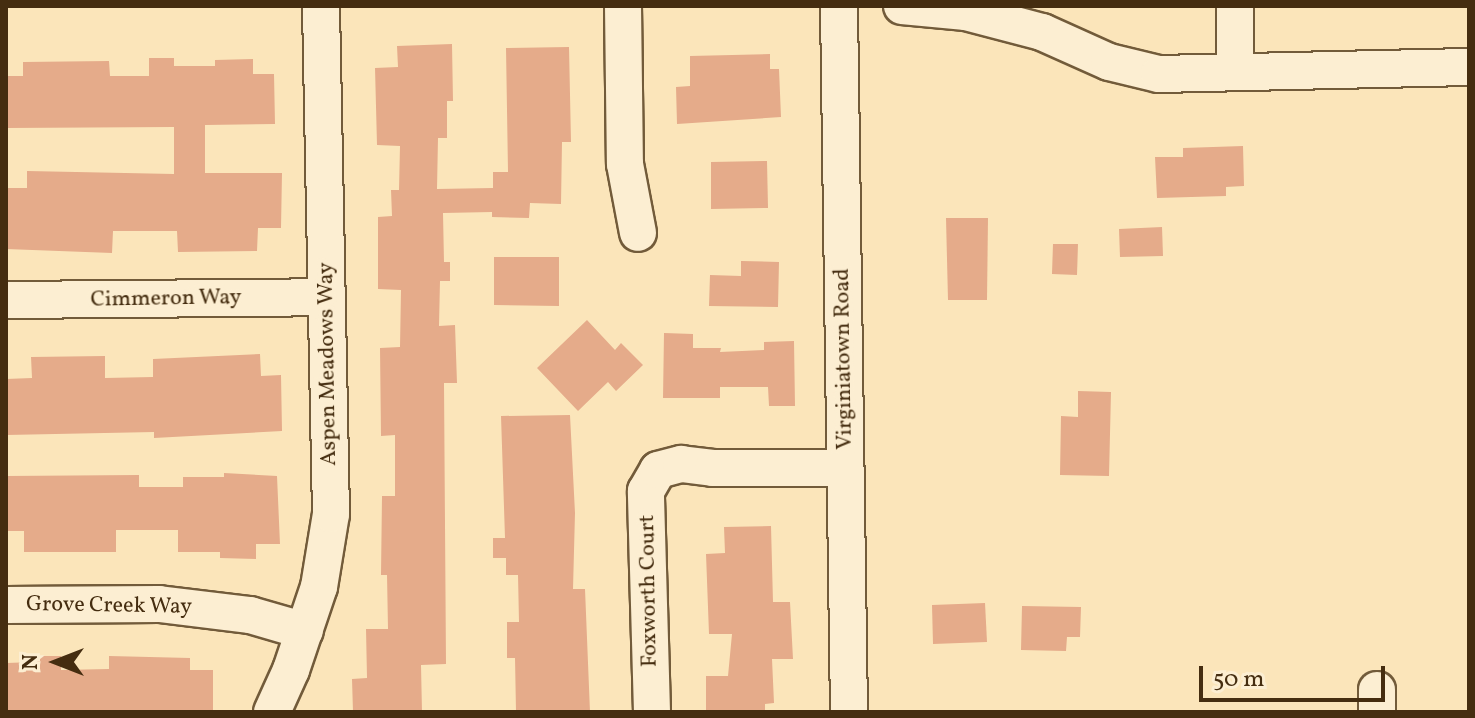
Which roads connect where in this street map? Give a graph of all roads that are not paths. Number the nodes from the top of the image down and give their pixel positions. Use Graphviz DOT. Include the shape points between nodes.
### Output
graph roads {
  1 [pos="321,6"];
  2 [pos="623,6"];
  3 [pos="839,6"];
  4 [pos="902,6"];
  5 [pos="1235,6"];
  6 [pos="1469,67"];
  7 [pos="1235,72"];
  8 [pos="638,233"];
  9 [pos="327,297"];
  10 [pos="6,300"];
  11 [pos="845,468"];
  12 [pos="6,605"];
  13 [pos="305,631"];
  14 [pos="272,712"];
  15 [pos="652,712"];
  16 [pos="849,712"];
  1 -- 9 [label="street, Aspen Meadows Way"];
  2 -- 8 [label="street" via="625,164"];
  3 -- 11 [label="street, Virginiatown Road"];
  4 -- 7 [label="street" via="966,12 1027,28 1109,62 1159,74"];
  5 -- 7 [label="street"];
  6 -- 7 [label="street"];
  9 -- 10 [label="street, Cimmeron Way"];
  9 -- 13 [label="street, Aspen Meadows Way" via="331,514 327,551"];
  11 -- 15 [label="street, Foxworth Court" via="681,464 658,470 646,491"];
  11 -- 16 [label="street, Virginiatown Road"];
  12 -- 13 [label="street, Grove Creek Way" via="159,604 250,615"];
  13 -- 14 [label="street, Aspen Meadows Way"];
}
